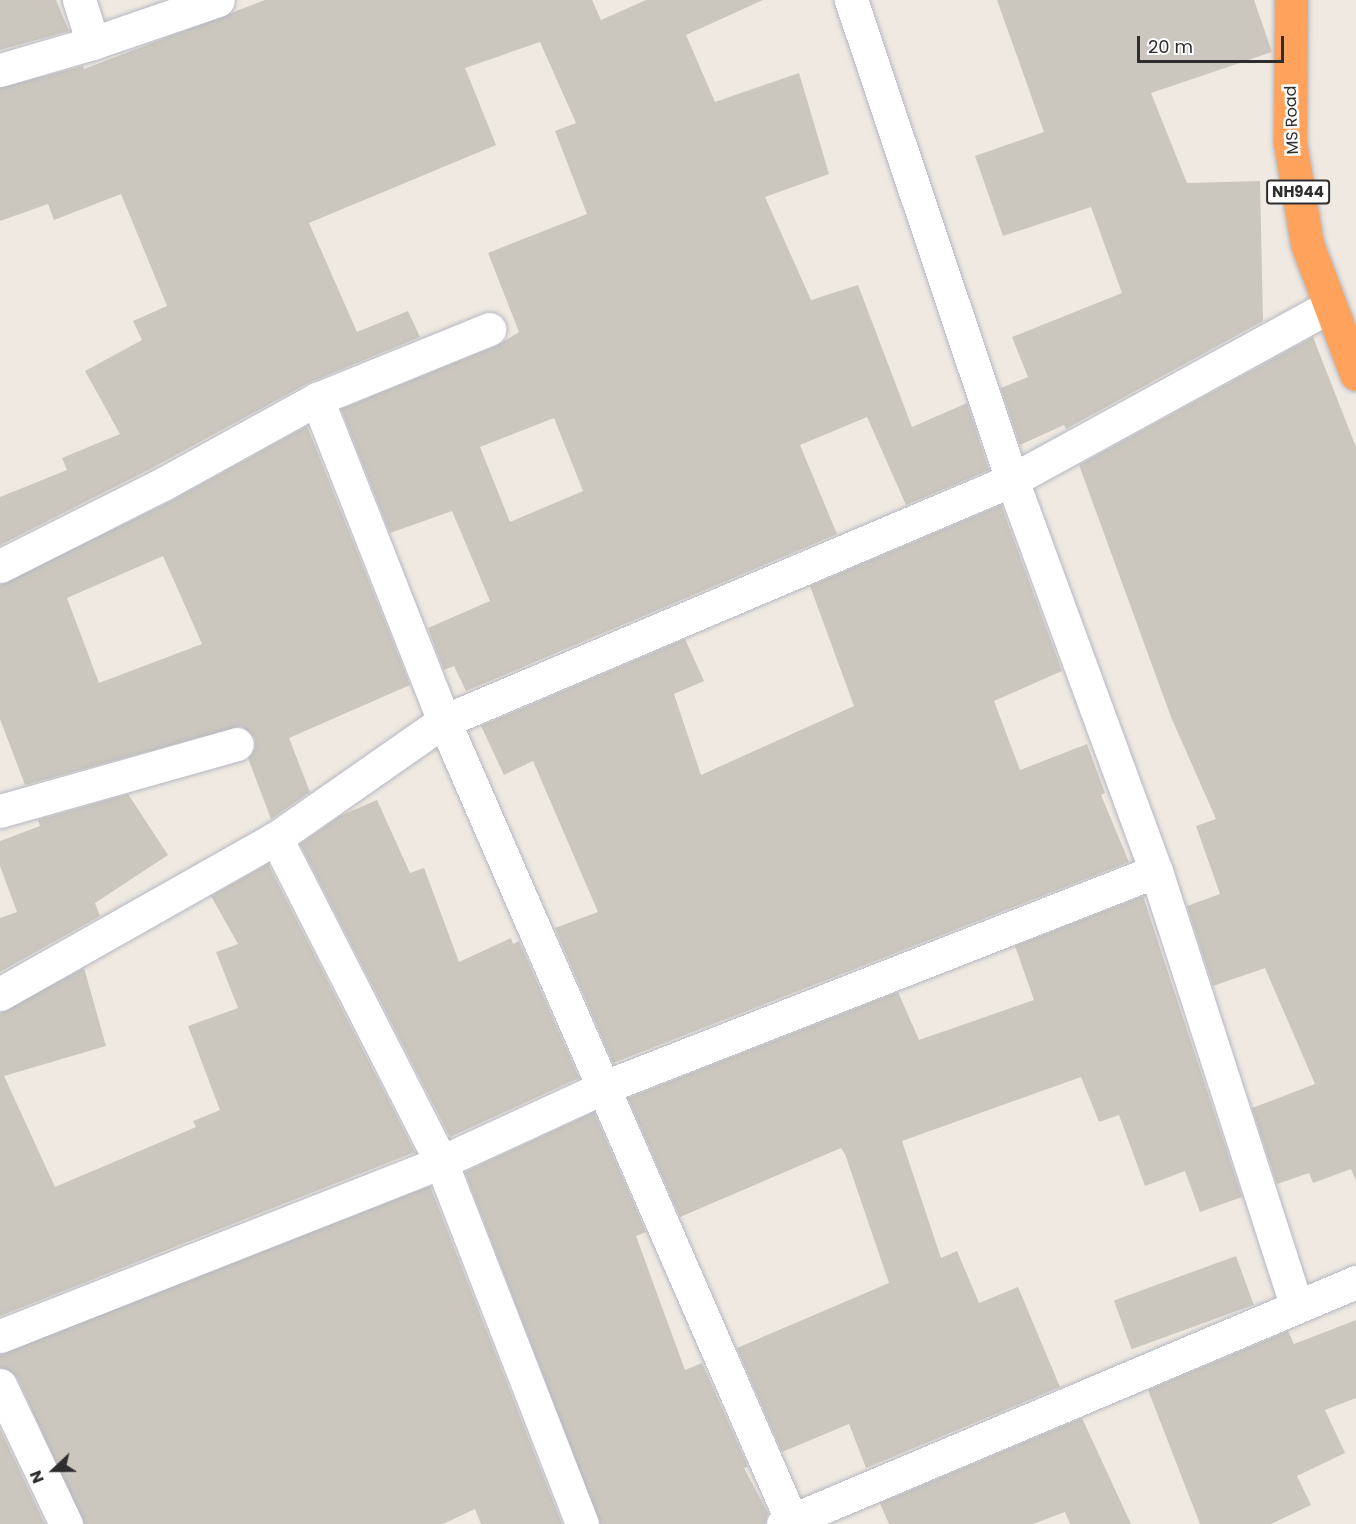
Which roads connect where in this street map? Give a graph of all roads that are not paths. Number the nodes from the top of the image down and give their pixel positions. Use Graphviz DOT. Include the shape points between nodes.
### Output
graph roads {
  1 [pos="79,0"];
  2 [pos="218,0"];
  3 [pos="1291,0"];
  4 [pos="860,3"];
  5 [pos="93,43"];
  6 [pos="0,70"];
  7 [pos="1341,320"];
  8 [pos="489,329"];
  9 [pos="1356,374"];
  10 [pos="317,399"];
  11 [pos="1012,480"];
  12 [pos="0,566"];
  13 [pos="444,721"];
  14 [pos="237,744"];
  15 [pos="0,811"];
  16 [pos="276,838"];
  17 [pos="1156,871"];
  18 [pos="0,994"];
  19 [pos="602,1088"];
  20 [pos="441,1162"];
  21 [pos="1356,1282"];
  22 [pos="1296,1305"];
  23 [pos="0,1336"];
  24 [pos="0,1385"];
  25 [pos="789,1522"];
  26 [pos="66,1524"];
  27 [pos="582,1524"];
  1 -- 5 [label="street"];
  2 -- 5 [label="street"];
  3 -- 7 [label="highway, MS Road / NH944" via="1290,143 1306,244"];
  4 -- 11 [label="street"];
  5 -- 6 [label="street"];
  7 -- 9 [label="highway, MS Road / NH944"];
  7 -- 11 [label="street"];
  8 -- 10 [label="street"];
  10 -- 12 [label="street" via="163,484"];
  10 -- 13 [label="street"];
  11 -- 13 [label="street"];
  11 -- 17 [label="street"];
  13 -- 16 [label="street"];
  13 -- 19 [label="street"];
  14 -- 15 [label="street"];
  16 -- 18 [label="street"];
  16 -- 20 [label="street"];
  17 -- 19 [label="street"];
  17 -- 22 [label="street"];
  19 -- 20 [label="street"];
  19 -- 25 [label="street"];
  20 -- 23 [label="street"];
  20 -- 27 [label="street"];
  21 -- 22 [label="street"];
  22 -- 25 [label="street"];
  24 -- 26 [label="street"];
}
